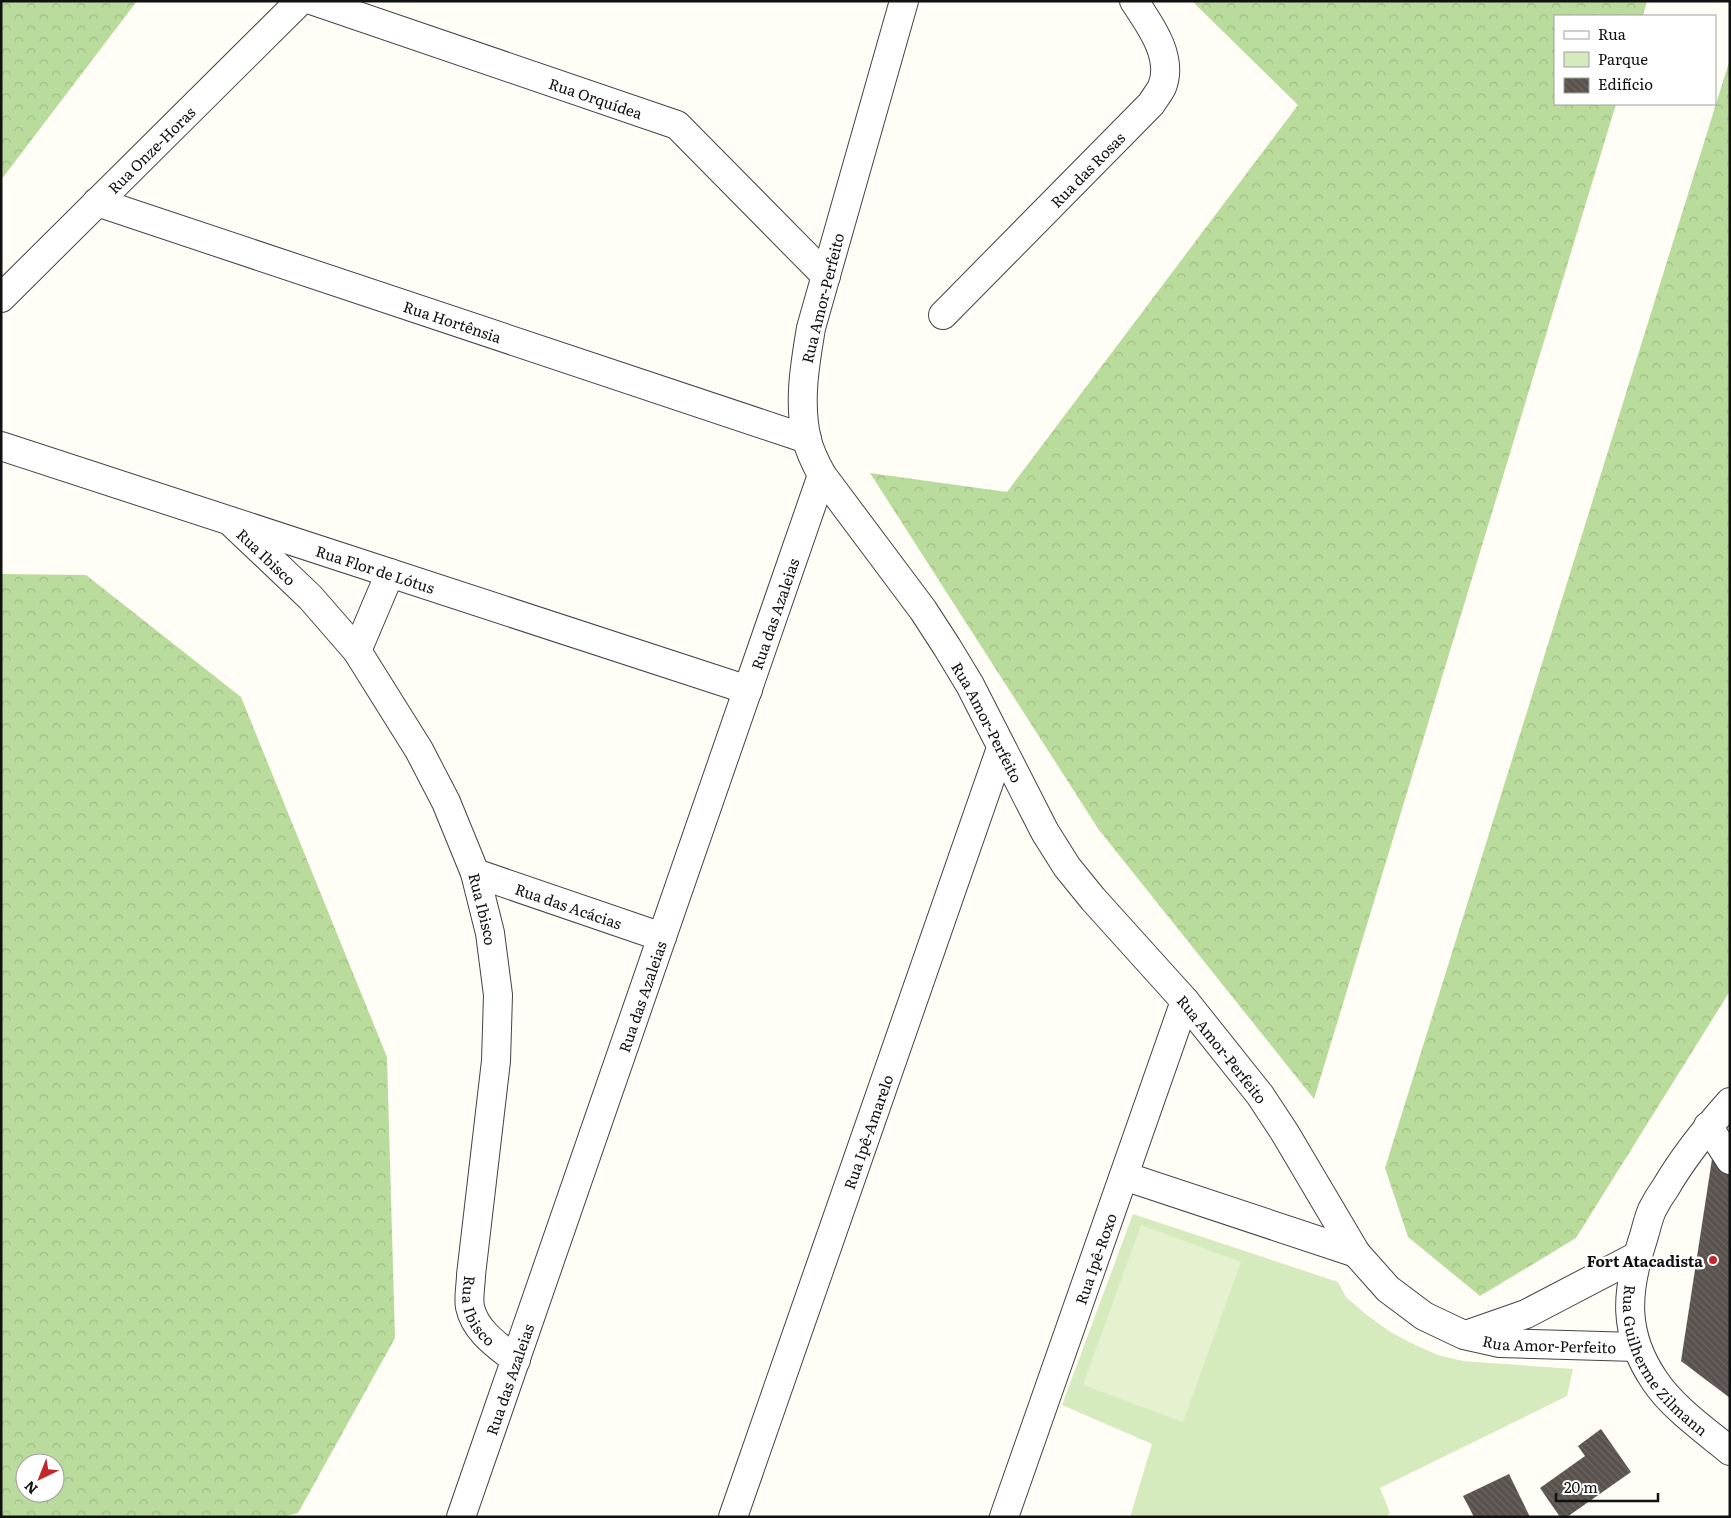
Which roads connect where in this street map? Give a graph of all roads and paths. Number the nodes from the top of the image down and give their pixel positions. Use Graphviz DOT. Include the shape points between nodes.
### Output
graph roads {
  1 [pos="300,1"];
  2 [pos="314,1"];
  3 [pos="904,1"];
  4 [pos="1134,1"];
  5 [pos="98,202"];
  6 [pos="826,276"];
  7 [pos="1,298"];
  8 [pos="943,315"];
  9 [pos="807,439"];
  10 [pos="1,446"];
  11 [pos="822,475"];
  12 [pos="230,521"];
  13 [pos="390,573"];
  14 [pos="357,651"];
  15 [pos="748,690"];
  16 [pos="1001,748"];
  17 [pos="475,872"];
  18 [pos="662,937"];
  19 [pos="1185,1001"];
  20 [pos="1730,1102"];
  21 [pos="1708,1126"];
  22 [pos="1730,1160"];
  23 [pos="1124,1176"];
  24 [pos="1356,1253"];
  25 [pos="1637,1256"];
  26 [pos="1464,1336"];
  27 [pos="1636,1347"];
  28 [pos="516,1360"];
  29 [pos="1730,1451"];
  30 [pos="462,1517"];
  31 [pos="733,1517"];
  32 [pos="1004,1517"];
  1 -- 5 [label="street, Rua Onze-Horas"];
  2 -- 6 [label="street, Rua Orquídea" via="677,125"];
  3 -- 6 [label="street, Rua Amor-Perfeito"];
  4 -- 8 [label="street, Rua das Rosas" via="1161,48 1165,66 1162,87 1151,104"];
  5 -- 7 [label="street, Rua Onze-Horas"];
  5 -- 9 [label="street, Rua Hortênsia"];
  6 -- 9 [label="street, Rua Amor-Perfeito" via="811,328 804,371"];
  9 -- 11 [label="street, Rua Amor-Perfeito"];
  10 -- 12 [label="street, Rua Flor de Lótus"];
  11 -- 15 [label="street, Rua das Azaleias"];
  11 -- 16 [label="street, Rua Amor-Perfeito" via="923,610 970,685"];
  12 -- 13 [label="street, Rua Flor de Lótus"];
  12 -- 14 [label="street, Rua Ibisco" via="310,598"];
  13 -- 14 [label="street"];
  13 -- 15 [label="street, Rua Flor de Lótus"];
  14 -- 17 [label="street, Rua Ibisco" via="419,750 446,802"];
  15 -- 18 [label="street, Rua das Azaleias"];
  16 -- 19 [label="street, Rua Amor-Perfeito" via="1067,867"];
  16 -- 31 [label="street, Rua Ipê-Amarelo"];
  17 -- 18 [label="street, Rua das Acácias"];
  17 -- 28 [label="street, Rua Ibisco" via="490,933 498,995 496,1061 470,1306 478,1325 489,1338"];
  18 -- 28 [label="street, Rua das Azaleias"];
  19 -- 23 [label="street, Rua Ipê-Roxo"];
  19 -- 24 [label="street, Rua Amor-Perfeito" via="1260,1095"];
  20 -- 21 [label="street, Rua Guilherme Zilmann"];
  21 -- 22 [label="street"];
  21 -- 25 [label="street, Rua Guilherme Zilmann" via="1680,1162 1653,1209"];
  23 -- 24 [label="street"];
  23 -- 32 [label="street, Rua Ipê-Roxo"];
  24 -- 26 [label="street, Rua Amor-Perfeito" via="1388,1289 1424,1316"];
  25 -- 26 [label="street, Rua Amor-Perfeito" via="1526,1314"];
  25 -- 27 [label="street, Rua Guilherme Zilmann" via="1630,1285 1629,1311"];
  26 -- 27 [label="street, Rua Amor-Perfeito" via="1500,1343"];
  27 -- 29 [label="street, Rua Guilherme Zilmann" via="1655,1381 1686,1415"];
  28 -- 30 [label="street, Rua das Azaleias"];
}
